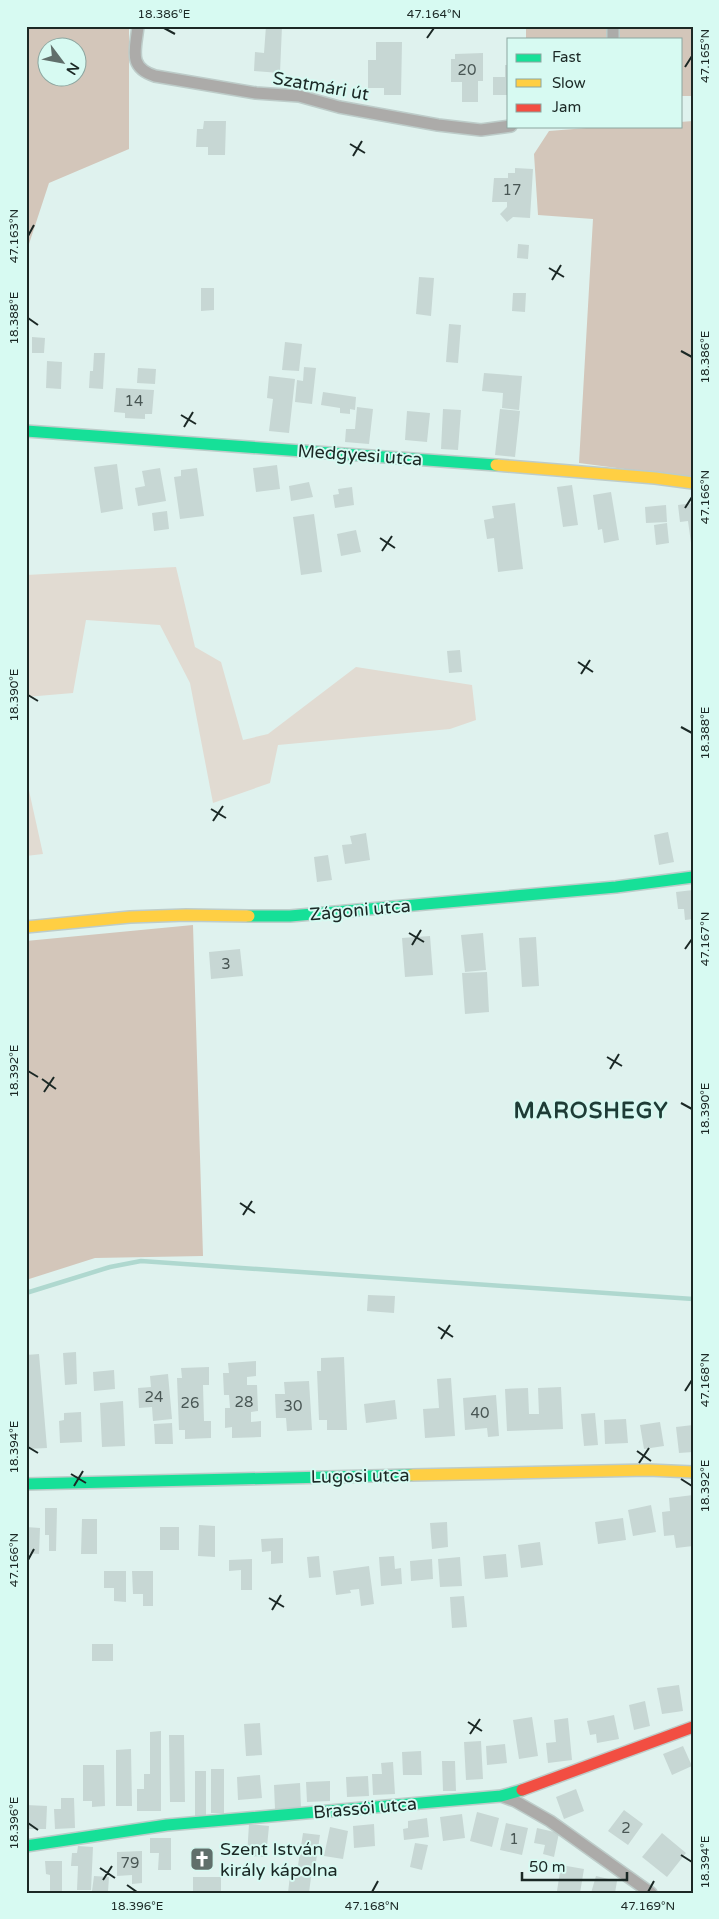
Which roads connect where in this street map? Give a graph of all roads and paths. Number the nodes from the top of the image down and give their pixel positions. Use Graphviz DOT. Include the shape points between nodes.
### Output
graph roads {
  1 [pos="138,26"];
  2 [pos="507,127"];
  3 [pos="26,431"];
  4 [pos="693,483"];
  5 [pos="693,877"];
  6 [pos="26,927"];
  7 [pos="693,1472"];
  8 [pos="26,1484"];
  9 [pos="693,1727"];
  10 [pos="501,1796"];
  11 [pos="26,1846"];
  12 [pos="651,1893"];
  1 -- 2 [label="street, Szatmári út" via="137,65 155,76 256,93 299,96 339,107 438,125 481,130"];
  3 -- 4 [label="street, Medgyesi utca" via="502,465"];
  5 -- 6 [label="street, Zágoni utca" via="616,888 290,916 176,915"];
  7 -- 8 [label="street, Lugosi utca" via="639,1470"];
  9 -- 10 [label="street, Brassói utca"];
  10 -- 11 [label="street, Brassói utca" via="167,1825"];
  10 -- 12 [label="street" via="550,1821"];
}
